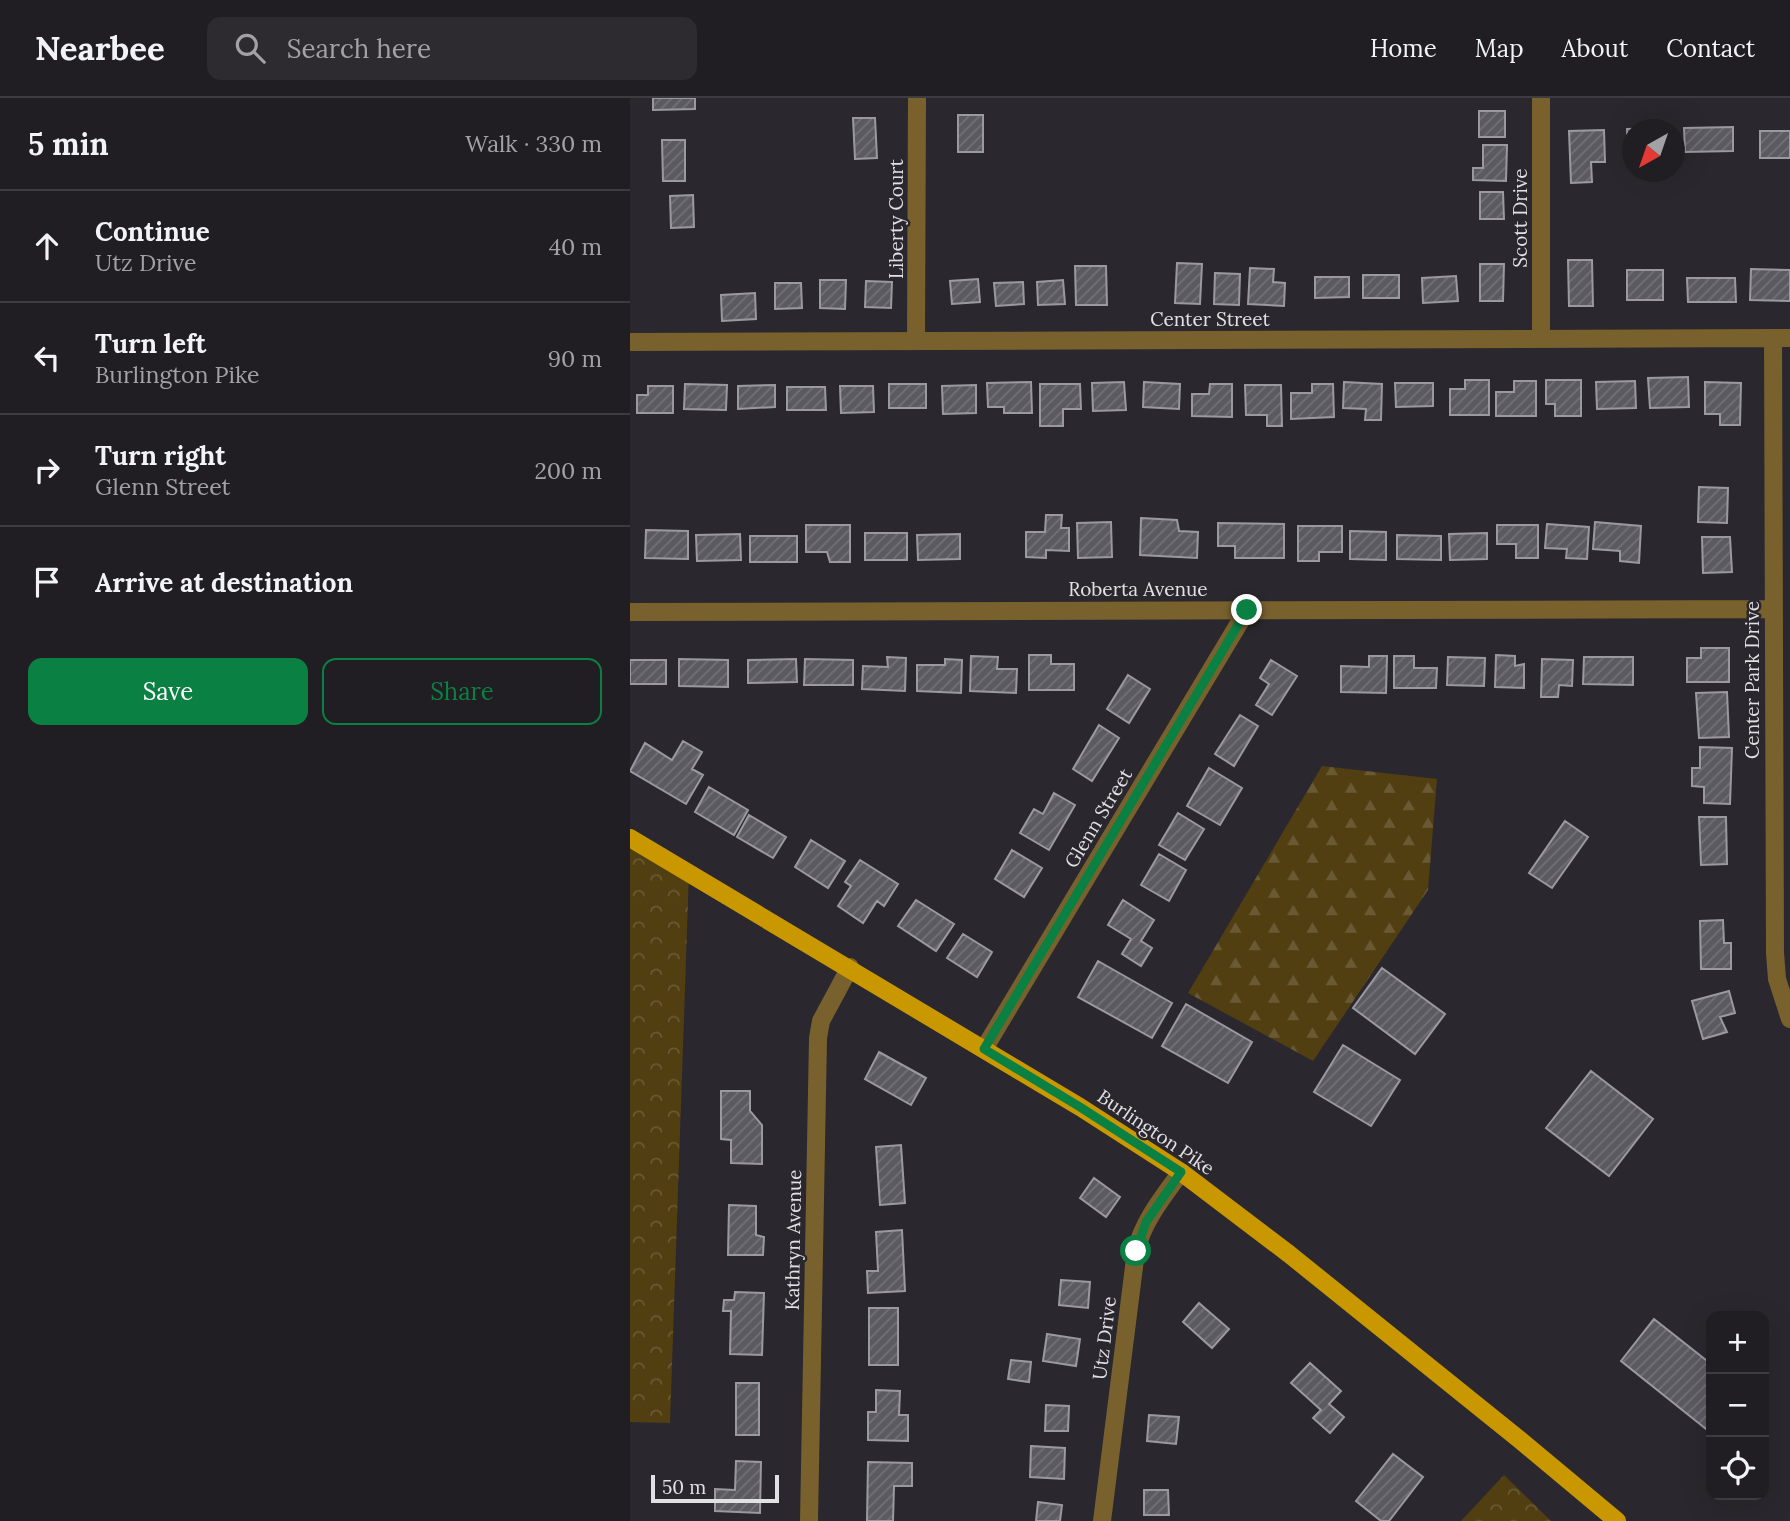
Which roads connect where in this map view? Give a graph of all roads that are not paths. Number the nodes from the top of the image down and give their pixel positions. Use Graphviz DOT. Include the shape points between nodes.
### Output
graph roads {
  1 [pos="917,98"];
  2 [pos="1541,98"];
  3 [pos="1782,338"];
  4 [pos="1541,339"];
  5 [pos="916,341"];
  6 [pos="630,342"];
  7 [pos="1782,482"];
  8 [pos="1773,609"];
  9 [pos="1247,610"];
  10 [pos="630,612"];
  11 [pos="630,838"];
  12 [pos="850,968"];
  13 [pos="1790,1019"];
  14 [pos="984,1049"];
  15 [pos="1181,1172"];
  16 [pos="809,1521"];
  17 [pos="1102,1521"];
  18 [pos="1617,1521"];
  1 -- 5 [label="street, Liberty Court"];
  2 -- 4 [label="street, Scott Drive"];
  3 -- 4 [label="street, Center Street"];
  3 -- 7 [label="street, Center Park Drive"];
  4 -- 5 [label="street, Center Street"];
  5 -- 6 [label="street, Center Street"];
  7 -- 8 [label="street, Center Park Drive"];
  8 -- 9 [label="street, Roberta Avenue"];
  8 -- 13 [label="street, Center Park Drive" via="1775,953 1777,979"];
  9 -- 10 [label="street, Roberta Avenue"];
  9 -- 14 [label="street, Glenn Street"];
  11 -- 12 [label="main road, Burlington Pike"];
  12 -- 14 [label="main road, Burlington Pike"];
  12 -- 16 [label="street, Kathryn Avenue" via="821,1021 818,1038"];
  14 -- 15 [label="main road, Burlington Pike"];
  15 -- 17 [label="street, Utz Drive" via="1146,1222 1136,1251"];
  15 -- 18 [label="main road, Burlington Pike"];
}
